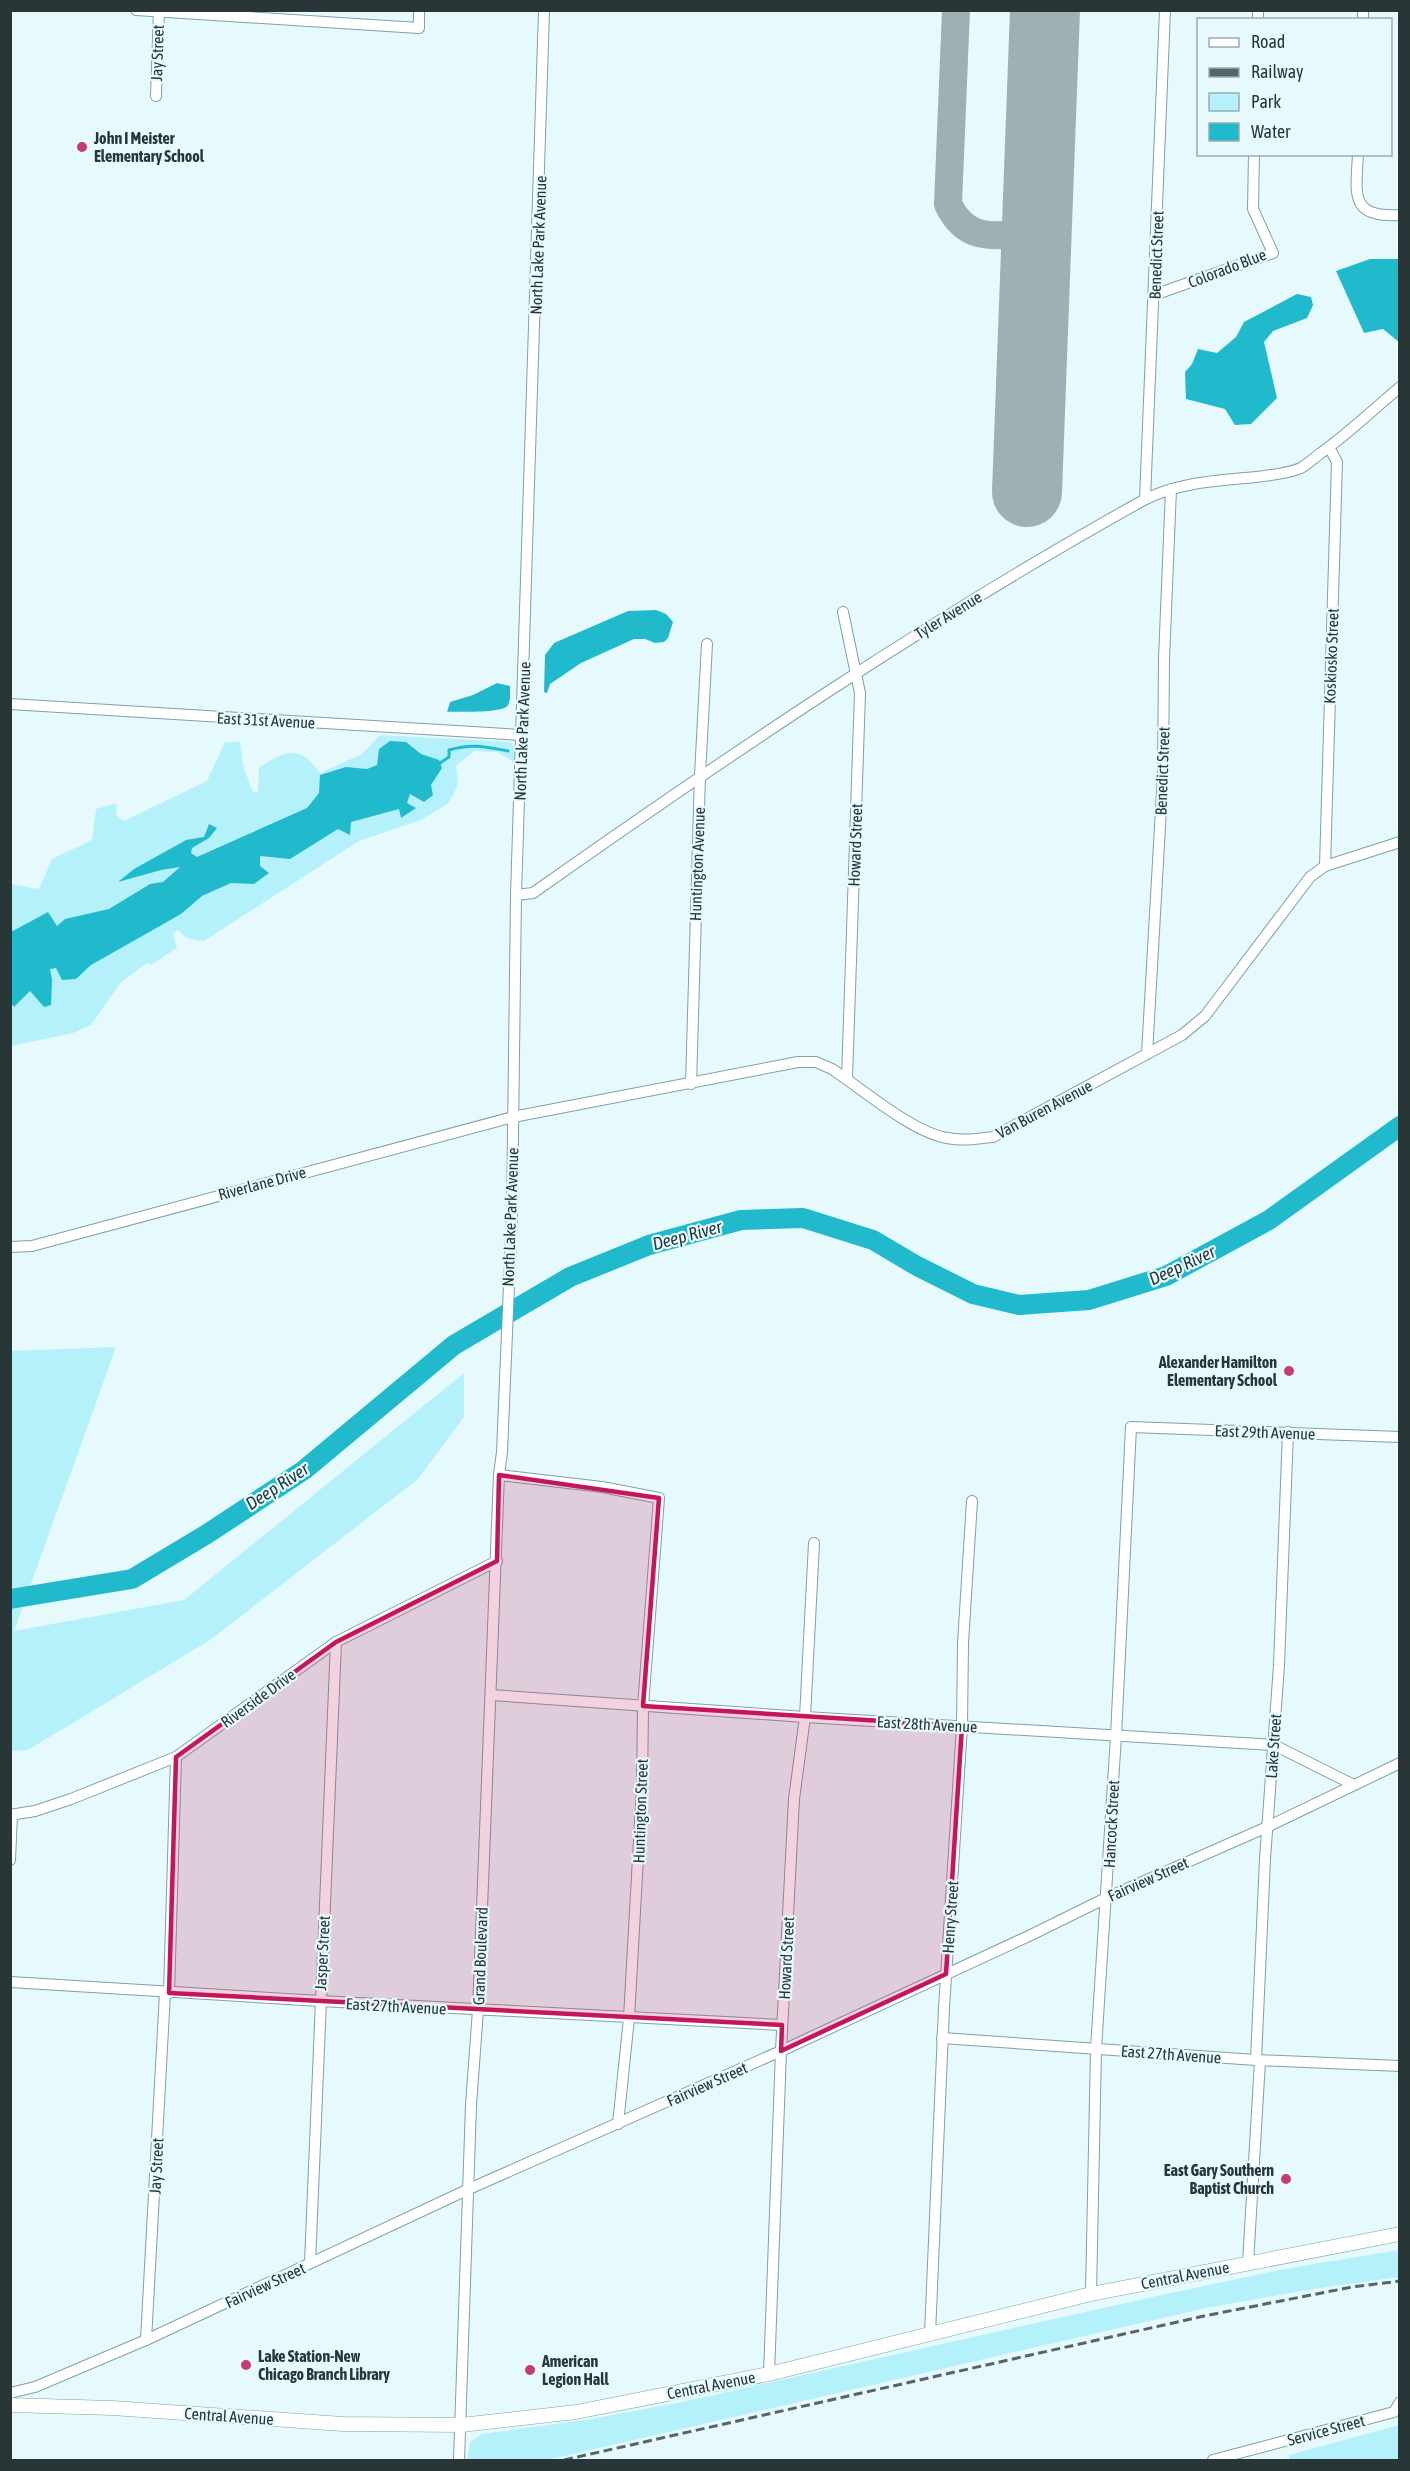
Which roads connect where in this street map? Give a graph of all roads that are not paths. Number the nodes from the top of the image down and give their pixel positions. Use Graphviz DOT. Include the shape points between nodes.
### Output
graph roads {
  1 [pos="136,10"];
  2 [pos="419,10"];
  3 [pos="544,10"];
  4 [pos="1165,10"];
  5 [pos="159,11"];
  6 [pos="156,96"];
  7 [pos="1254,156"];
  8 [pos="1358,156"];
  9 [pos="1400,215"];
  10 [pos="1154,295"];
  11 [pos="1400,387"];
  12 [pos="1329,447"];
  13 [pos="1171,489"];
  14 [pos="1145,499"];
  15 [pos="843,612"];
  16 [pos="707,644"];
  17 [pos="855,672"];
  18 [pos="10,704"];
  19 [pos="521,735"];
  20 [pos="700,775"];
  21 [pos="1400,842"];
  22 [pos="1325,866"];
  23 [pos="516,895"];
  24 [pos="1147,1054"];
  25 [pos="847,1079"];
  26 [pos="691,1084"];
  27 [pos="513,1117"];
  28 [pos="10,1247"];
  29 [pos="1131,1426"];
  30 [pos="1288,1432"];
  31 [pos="1400,1437"];
  32 [pos="502,1452"];
  33 [pos="499,1475"];
  34 [pos="972,1500"];
  35 [pos="814,1543"];
  36 [pos="497,1561"];
  37 [pos="336,1642"];
  38 [pos="491,1695"];
  39 [pos="644,1706"];
  40 [pos="805,1717"];
  41 [pos="962,1726"];
  42 [pos="1116,1736"];
  43 [pos="1274,1745"];
  44 [pos="176,1757"];
  45 [pos="1400,1763"];
  46 [pos="1354,1785"];
  47 [pos="11,1815"];
  48 [pos="1267,1827"];
  49 [pos="10,1860"];
  50 [pos="1106,1898"];
  51 [pos="946,1974"];
  52 [pos="10,1982"];
  53 [pos="167,1993"];
  54 [pos="320,2001"];
  55 [pos="478,2010"];
  56 [pos="629,2018"];
  57 [pos="783,2025"];
  58 [pos="942,2038"];
  59 [pos="1096,2049"];
  60 [pos="781,2051"];
  61 [pos="1258,2060"];
  62 [pos="1400,2066"];
  63 [pos="618,2124"];
  64 [pos="469,2189"];
  65 [pos="1400,2234"];
  66 [pos="1248,2263"];
  67 [pos="310,2264"];
  68 [pos="1091,2294"];
  69 [pos="930,2334"];
  70 [pos="146,2340"];
  71 [pos="770,2374"];
  72 [pos="10,2393"];
  73 [pos="1400,2402"];
  74 [pos="10,2406"];
  75 [pos="461,2425"];
  76 [pos="459,2460"];
  77 [pos="1213,2460"];
  1 -- 5 [label="street"];
  2 -- 5 [label="street" via="418,28"];
  3 -- 19 [label="street, North Lake Park Avenue"];
  4 -- 10 [label="street, Benedict Street"];
  5 -- 6 [label="street, Jay Street"];
  7 -- 10 [label="street, Colorado Blue" via="1253,209 1273,253"];
  8 -- 9 [label="street" via="1359,202 1367,211 1381,216"];
  10 -- 14 [label="street, Benedict Street"];
  11 -- 12 [label="street, Tyler Avenue"];
  12 -- 13 [label="street, Tyler Avenue" via="1291,470"];
  12 -- 22 [label="street, Koskiosko Street" via="1337,462"];
  13 -- 14 [label="street, Tyler Avenue"];
  13 -- 24 [label="street, Benedict Street" via="1163,774"];
  14 -- 17 [label="street, Tyler Avenue"];
  15 -- 17 [label="street, Howard Street"];
  16 -- 20 [label="street, Huntington Avenue"];
  17 -- 20 [label="street, Tyler Avenue"];
  17 -- 25 [label="street, Howard Street" via="860,693"];
  18 -- 19 [label="street, East 31st Avenue"];
  19 -- 23 [label="street, North Lake Park Avenue"];
  20 -- 23 [label="street, Tyler Avenue" via="533,893"];
  20 -- 26 [label="street, Huntington Avenue"];
  21 -- 22 [label="street, Van Buren Avenue"];
  22 -- 24 [label="street, Van Buren Avenue" via="1310,877 1205,1016 1182,1035"];
  23 -- 27 [label="street, North Lake Park Avenue"];
  24 -- 25 [label="street, Van Buren Avenue" via="993,1137 968,1140 945,1138 920,1129"];
  25 -- 26 [label="street, Van Buren Avenue" via="816,1062 798,1062"];
  26 -- 27 [label="street, Van Buren Avenue"];
  27 -- 28 [label="street, Riverlane Drive" via="32,1246"];
  27 -- 32 [label="street, North Lake Park Avenue"];
  29 -- 30 [label="street, East 29th Avenue"];
  29 -- 42 [label="street, Hancock Street"];
  30 -- 31 [label="street, East 29th Avenue"];
  30 -- 43 [label="street, Lake Street"];
  32 -- 33 [label="street, Grand Boulevard"];
  33 -- 36 [label="street, Grand Boulevard"];
  33 -- 39 [label="street, Huntington Street" via="659,1498"];
  34 -- 41 [label="street, Henry Street"];
  35 -- 40 [label="street, Howard Street"];
  36 -- 37 [label="street, Riverside Drive"];
  36 -- 38 [label="street, Grand Boulevard"];
  37 -- 44 [label="street, Riverside Drive"];
  37 -- 54 [label="street, Jasper Street"];
  38 -- 39 [label="street, East 28th Avenue"];
  38 -- 55 [label="street, Grand Boulevard"];
  39 -- 40 [label="street, East 28th Avenue"];
  39 -- 56 [label="street, Huntington Street"];
  40 -- 41 [label="street, East 28th Avenue"];
  40 -- 57 [label="street, Howard Street" via="794,1799"];
  41 -- 42 [label="street, East 28th Avenue"];
  41 -- 51 [label="street, Henry Street"];
  42 -- 43 [label="street, East 28th Avenue"];
  42 -- 50 [label="street, Hancock Street"];
  43 -- 46 [label="street, East 28th Avenue"];
  43 -- 48 [label="street, Lake Street"];
  44 -- 47 [label="street, Riverside Drive" via="71,1799"];
  44 -- 53 [label="street, Jay Street"];
  45 -- 46 [label="street, Fairview Street"];
  46 -- 48 [label="street, Fairview Street"];
  47 -- 49 [label="street"];
  48 -- 50 [label="street, Fairview Street"];
  48 -- 61 [label="street, Lake Street"];
  50 -- 51 [label="street, Fairview Street"];
  50 -- 59 [label="street, Hancock Street"];
  51 -- 58 [label="street, Henry Street"];
  51 -- 60 [label="street, Fairview Street"];
  52 -- 53 [label="street, East 27th Avenue"];
  53 -- 54 [label="street, East 27th Avenue"];
  53 -- 70 [label="street, Jay Street"];
  54 -- 55 [label="street, East 27th Avenue"];
  54 -- 67 [label="street, Jasper Street"];
  55 -- 56 [label="street, East 27th Avenue"];
  55 -- 64 [label="street, Grand Boulevard"];
  56 -- 57 [label="street, East 27th Avenue"];
  56 -- 63 [label="street, Huntington Street"];
  57 -- 60 [label="street, Howard Street"];
  58 -- 59 [label="street, East 27th Avenue"];
  58 -- 69 [label="street, Henry Street"];
  59 -- 61 [label="street, East 27th Avenue"];
  59 -- 68 [label="street, Hancock Street"];
  60 -- 63 [label="street, Fairview Street"];
  60 -- 71 [label="street, Howard Street"];
  61 -- 62 [label="street, East 27th Avenue"];
  61 -- 66 [label="street, Lake Street"];
  63 -- 64 [label="street, Fairview Street"];
  64 -- 67 [label="street, Fairview Street"];
  64 -- 75 [label="street, Grand Boulevard"];
  65 -- 66 [label="main road, Central Avenue"];
  66 -- 68 [label="main road, Central Avenue"];
  67 -- 70 [label="street, Fairview Street"];
  68 -- 69 [label="main road, Central Avenue"];
  69 -- 71 [label="main road, Central Avenue"];
  70 -- 72 [label="street, Fairview Street" via="35,2387"];
  71 -- 75 [label="main road, Central Avenue" via="576,2412"];
  73 -- 77 [label="street, Service Street" via="1394,2412"];
  74 -- 75 [label="main road, Central Avenue" via="106,2408 343,2424"];
  75 -- 76 [label="street, Grand Boulevard"];
}
